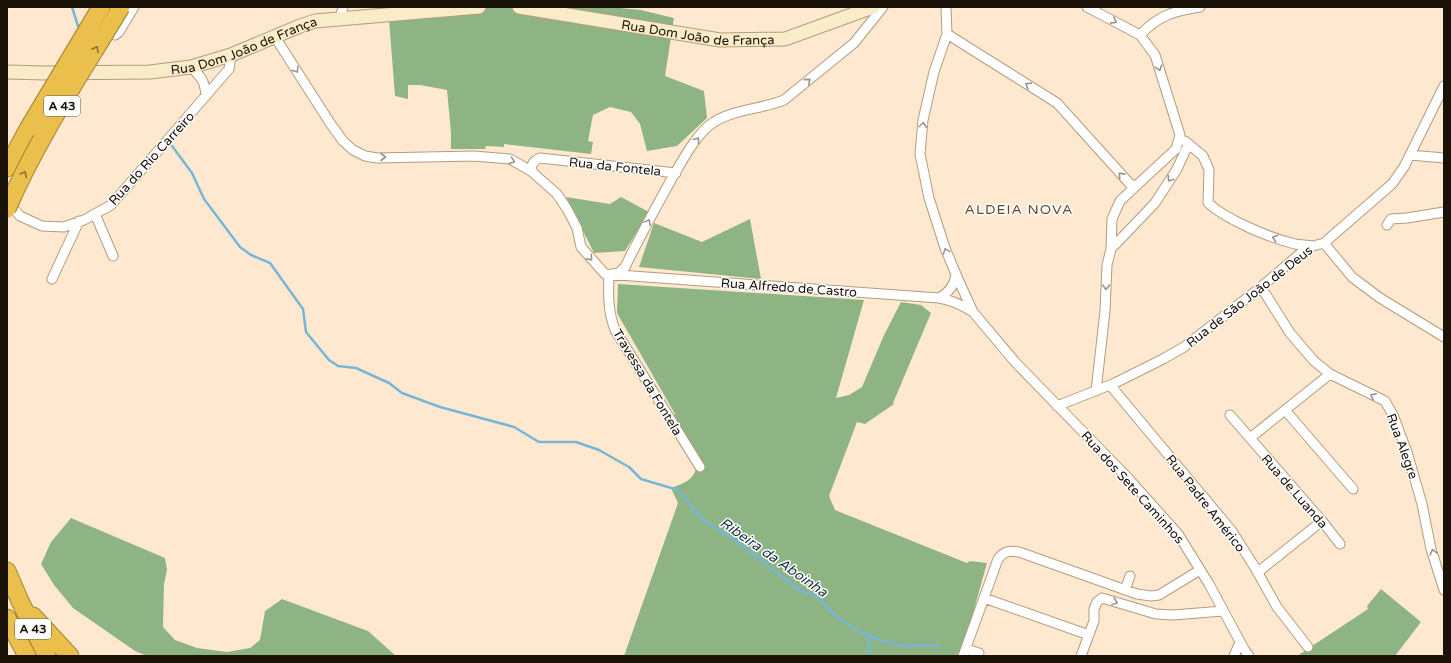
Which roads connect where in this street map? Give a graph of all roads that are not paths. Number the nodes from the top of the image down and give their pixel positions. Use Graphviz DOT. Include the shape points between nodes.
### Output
graph roads {
  1 [pos="90,7"];
  2 [pos="101,7"];
  3 [pos="121,7"];
  4 [pos="134,7"];
  5 [pos="479,7"];
  6 [pos="520,7"];
  7 [pos="873,7"];
  8 [pos="883,7"];
  9 [pos="946,7"];
  10 [pos="1087,7"];
  11 [pos="1200,7"];
  12 [pos="342,13"];
  13 [pos="947,34"];
  14 [pos="1140,35"];
  15 [pos="275,37"];
  16 [pos="231,55"];
  17 [pos="191,67"];
  18 [pos="7,72"];
  19 [pos="1444,86"];
  20 [pos="206,96"];
  21 [pos="1180,135"];
  22 [pos="1188,145"];
  23 [pos="1410,155"];
  24 [pos="1444,158"];
  25 [pos="7,168"];
  26 [pos="533,173"];
  27 [pos="676,173"];
  28 [pos="1137,185"];
  29 [pos="7,201"];
  30 [pos="7,209"];
  31 [pos="1444,212"];
  32 [pos="95,214"];
  33 [pos="79,222"];
  34 [pos="1387,225"];
  35 [pos="1324,243"];
  36 [pos="1313,246"];
  37 [pos="1111,249"];
  38 [pos="113,256"];
  39 [pos="630,257"];
  40 [pos="609,275"];
  41 [pos="956,275"];
  42 [pos="639,277"];
  43 [pos="52,279"];
  44 [pos="1262,287"];
  45 [pos="940,298"];
  46 [pos="973,312"];
  47 [pos="1444,337"];
  48 [pos="1330,374"];
  49 [pos="1110,385"];
  50 [pos="1096,391"];
  51 [pos="1057,406"];
  52 [pos="1285,410"];
  53 [pos="1230,415"];
  54 [pos="1250,438"];
  55 [pos="700,467"];
  56 [pos="1353,489"];
  57 [pos="1322,521"];
  58 [pos="1340,544"];
  59 [pos="1200,570"];
  60 [pos="7,571"];
  61 [pos="1258,572"];
  62 [pos="1130,576"];
  63 [pos="1125,590"];
  64 [pos="1444,590"];
  65 [pos="984,598"];
  66 [pos="20,601"];
  67 [pos="1224,611"];
  68 [pos="7,618"];
  69 [pos="1089,635"];
  70 [pos="1240,642"];
  71 [pos="1308,647"];
  72 [pos="965,652"];
  73 [pos="978,653"];
  74 [pos="27,656"];
  75 [pos="47,656"];
  76 [pos="70,656"];
  77 [pos="1081,656"];
  78 [pos="1234,656"];
  79 [pos="1249,656"];
  1 -- 4 [label="street" via="116,35"];
  2 -- 25 [label="highway, A 43, bridge"];
  30 -- 3 [label="highway, A 43, one-way, bridge" via="44,136"];
  5 -- 12 [label="main road, Rua Dom João de França"];
  6 -- 7 [label="main road, Rua Dom João de França" via="720,40 785,39"];
  27 -- 8 [label="street, Rua da Fontela, one-way" via="688,151 713,122 725,116 784,100 854,43"];
  9 -- 13 [label="street"];
  10 -- 14 [label="street, one-way"];
  11 -- 14 [label="street" via="1165,15 1150,24"];
  12 -- 15 [label="main road, Rua Dom João de França"];
  28 -- 13 [label="street, one-way" via="1131,185 1056,103"];
  41 -- 13 [label="street, one-way" via="929,198 920,154 923,120 934,72"];
  14 -- 21 [label="street, one-way" via="1155,55"];
  15 -- 16 [label="main road, Rua Dom João de França"];
  15 -- 26 [label="street, one-way" via="330,123 353,150 377,158 497,157 510,159"];
  16 -- 17 [label="main road, Rua Dom João de França"];
  16 -- 20 [label="street, Rua do Rio Carreiro" via="229,69"];
  17 -- 18 [label="main road, Rua Dom João de França" via="150,72"];
  17 -- 20 [label="street" via="206,86"];
  19 -- 23 [label="street, Rua de São João de Deus"];
  20 -- 32 [label="street, Rua do Rio Carreiro" via="111,205"];
  21 -- 22 [label="street"];
  21 -- 28 [label="street" via="1176,150"];
  36 -- 22 [label="street, one-way" via="1296,244 1261,233 1216,210 1208,203 1209,170 1202,156"];
  22 -- 37 [label="street, one-way" via="1177,169 1155,204"];
  23 -- 24 [label="street"];
  23 -- 35 [label="street, Rua de São João de Deus" via="1392,184"];
  26 -- 27 [label="street, Rua da Fontela" via="532,165 540,158"];
  26 -- 40 [label="street, one-way" via="557,194 577,228 581,247 605,274"];
  39 -- 27 [label="street, one-way"];
  28 -- 37 [label="street" via="1120,200 1112,219"];
  29 -- 33 [label="street, Rua do Rio Carreiro" via="20,216 42,226 64,226"];
  31 -- 34 [label="street" via="1391,218"];
  32 -- 33 [label="street, Rua do Rio Carreiro"];
  32 -- 38 [label="street"];
  33 -- 43 [label="street"];
  35 -- 36 [label="street, Rua de São João de Deus"];
  35 -- 47 [label="street" via="1352,277 1380,298"];
  36 -- 44 [label="street, Rua de São João de Deus"];
  37 -- 50 [label="street, one-way" via="1107,265 1105,311"];
  39 -- 40 [label="street" via="619,273"];
  39 -- 42 [label="street" via="630,268"];
  40 -- 42 [label="street, Rua Alfredo de Castro"];
  40 -- 55 [label="street, Travessa da Fontela" via="610,317 615,330"];
  41 -- 45 [label="street" via="952,287"];
  41 -- 46 [label="street"];
  42 -- 45 [label="street, Rua Alfredo de Castro"];
  44 -- 48 [label="street, Rua Alegre" via="1290,333 1314,361"];
  44 -- 49 [label="street, Rua de São João de Deus" via="1184,347"];
  45 -- 46 [label="street, Rua Alfredo de Castro" via="962,305"];
  46 -- 51 [label="street, Rua dos Sete Caminhos"];
  48 -- 52 [label="street"];
  64 -- 48 [label="street, Rua Alegre, one-way" via="1431,550 1422,504 1407,452 1393,415 1385,401"];
  49 -- 50 [label="street, Rua de São João de Deus"];
  49 -- 61 [label="street, Rua Padre Américo" via="1231,530"];
  50 -- 51 [label="street, Rua de São João de Deus"];
  51 -- 59 [label="street, Rua dos Sete Caminhos" via="1128,478 1178,534"];
  52 -- 54 [label="street"];
  52 -- 56 [label="street"];
  53 -- 54 [label="street, Rua de Luanda"];
  54 -- 57 [label="street, Rua de Luanda"];
  57 -- 58 [label="street, Rua de Luanda"];
  57 -- 61 [label="street"];
  59 -- 63 [label="street" via="1159,595 1136,594"];
  59 -- 67 [label="street, Rua dos Sete Caminhos"];
  60 -- 66 [label="highway, A 43"];
  61 -- 71 [label="street, Rua Padre Américo" via="1277,606"];
  62 -- 63 [label="street"];
  63 -- 65 [label="street" via="1011,550 998,559"];
  65 -- 69 [label="street"];
  65 -- 72 [label="street"];
  66 -- 75 [label="highway, A 43"];
  66 -- 76 [label="highway"];
  69 -- 67 [label="street, one-way" via="1094,621 1094,609 1102,598 1156,614"];
  67 -- 70 [label="street, Rua dos Sete Caminhos"];
  68 -- 74 [label="highway, A 43"];
  69 -- 77 [label="street"];
  70 -- 78 [label="street"];
  70 -- 79 [label="street, Rua dos Sete Caminhos"];
  72 -- 73 [label="street"];
}
